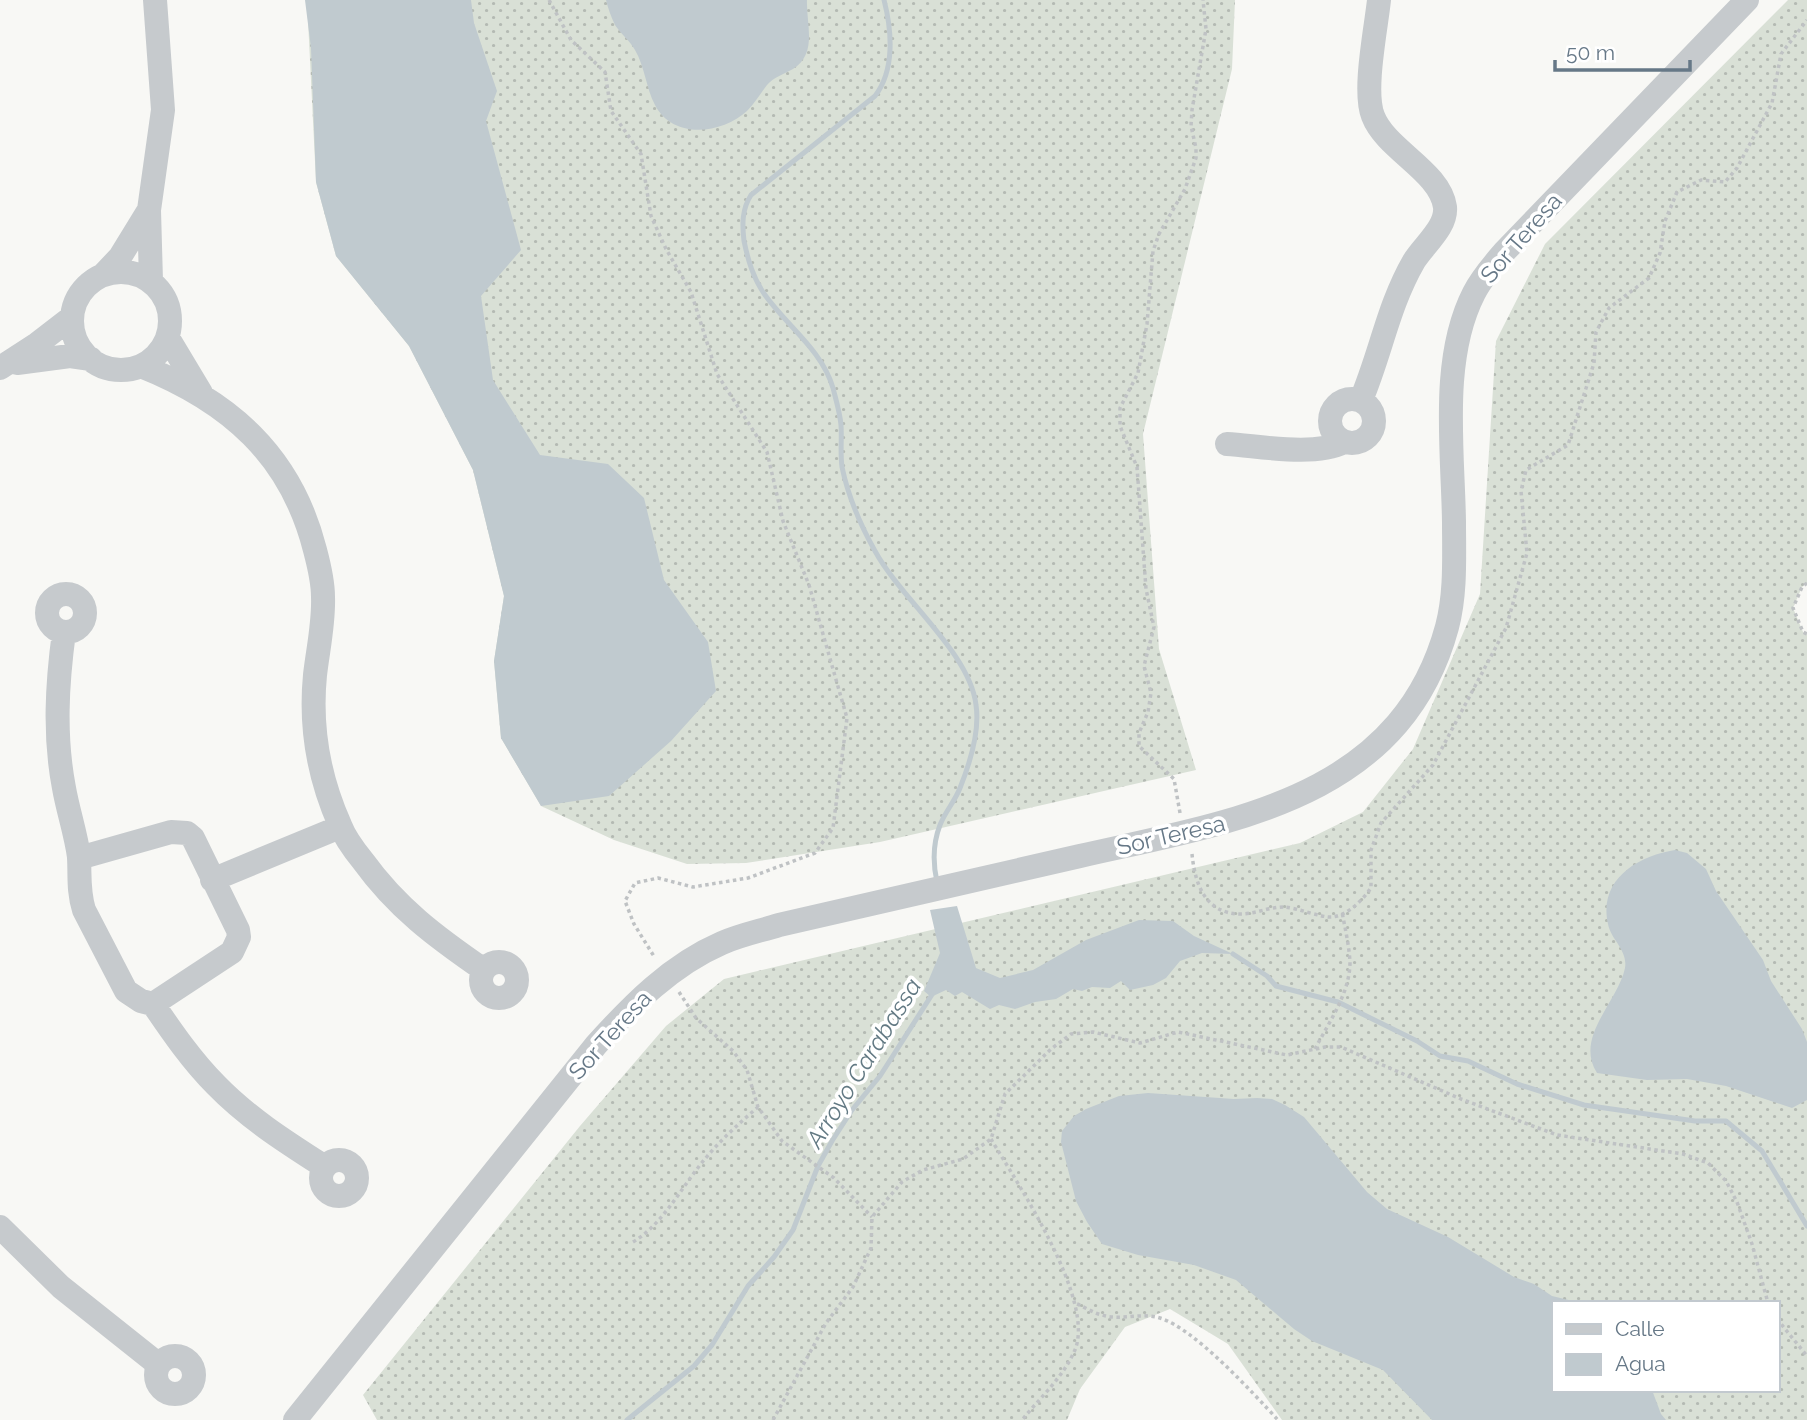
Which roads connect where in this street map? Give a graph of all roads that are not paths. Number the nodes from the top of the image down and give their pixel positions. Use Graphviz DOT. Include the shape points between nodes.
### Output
graph roads {
  1 [pos="155,0"];
  2 [pos="1380,0"];
  3 [pos="1747,0"];
  4 [pos="149,209"];
  5 [pos="103,275"];
  6 [pos="151,281"];
  7 [pos="72,317"];
  8 [pos="168,338"];
  9 [pos="91,359"];
  10 [pos="5,366"];
  11 [pos="141,366"];
  12 [pos="202,394"];
  13 [pos="1227,444"];
  14 [pos="64,632"];
  15 [pos="341,827"];
  16 [pos="79,858"];
  17 [pos="212,880"];
  18 [pos="484,970"];
  19 [pos="153,1004"];
  20 [pos="325,1167"];
  21 [pos="0,1227"];
  22 [pos="159,1365"];
  23 [pos="295,1420"];
  1 -- 4 [label="street" via="163,110"];
  2 -- 13 [label="street" via="1369,95 1372,115 1381,132 1436,188 1445,206 1444,220 1413,263 1389,314 1361,400 1343,401 1331,413 1332,430 1344,442 1332,449"];
  3 -- 23 [label="street, Sor Teresa" via="1521,234 1474,292 1457,336 1451,375 1454,556 1447,627 1418,694 1385,737 1364,757 1307,793 1226,823 779,925 723,942 698,955 651,988 596,1045"];
  4 -- 5 [label="street" via="120,257"];
  4 -- 6 [label="street"];
  5 -- 6 [label="street" via="136,274"];
  5 -- 7 [label="street" via="82,292"];
  6 -- 8 [label="street" via="169,307"];
  7 -- 9 [label="street" via="80,347"];
  7 -- 10 [label="street"];
  8 -- 11 [label="street"];
  8 -- 12 [label="street"];
  9 -- 10 [label="street" via="70,356"];
  9 -- 11 [label="street" via="115,369"];
  11 -- 12 [label="street"];
  12 -- 15 [label="street" via="244,426 277,463 311,534 323,596 315,734 320,766"];
  14 -- 16 [label="street" via="58,677 59,753"];
  15 -- 17 [label="street"];
  15 -- 18 [label="street" via="403,909"];
  16 -- 17 [label="street" via="178,832 193,838"];
  16 -- 19 [label="street" via="80,897 126,991"];
  17 -- 19 [label="street" via="238,930 236,946"];
  19 -- 20 [label="street" via="222,1091"];
  21 -- 22 [label="street" via="61,1287"];
}
